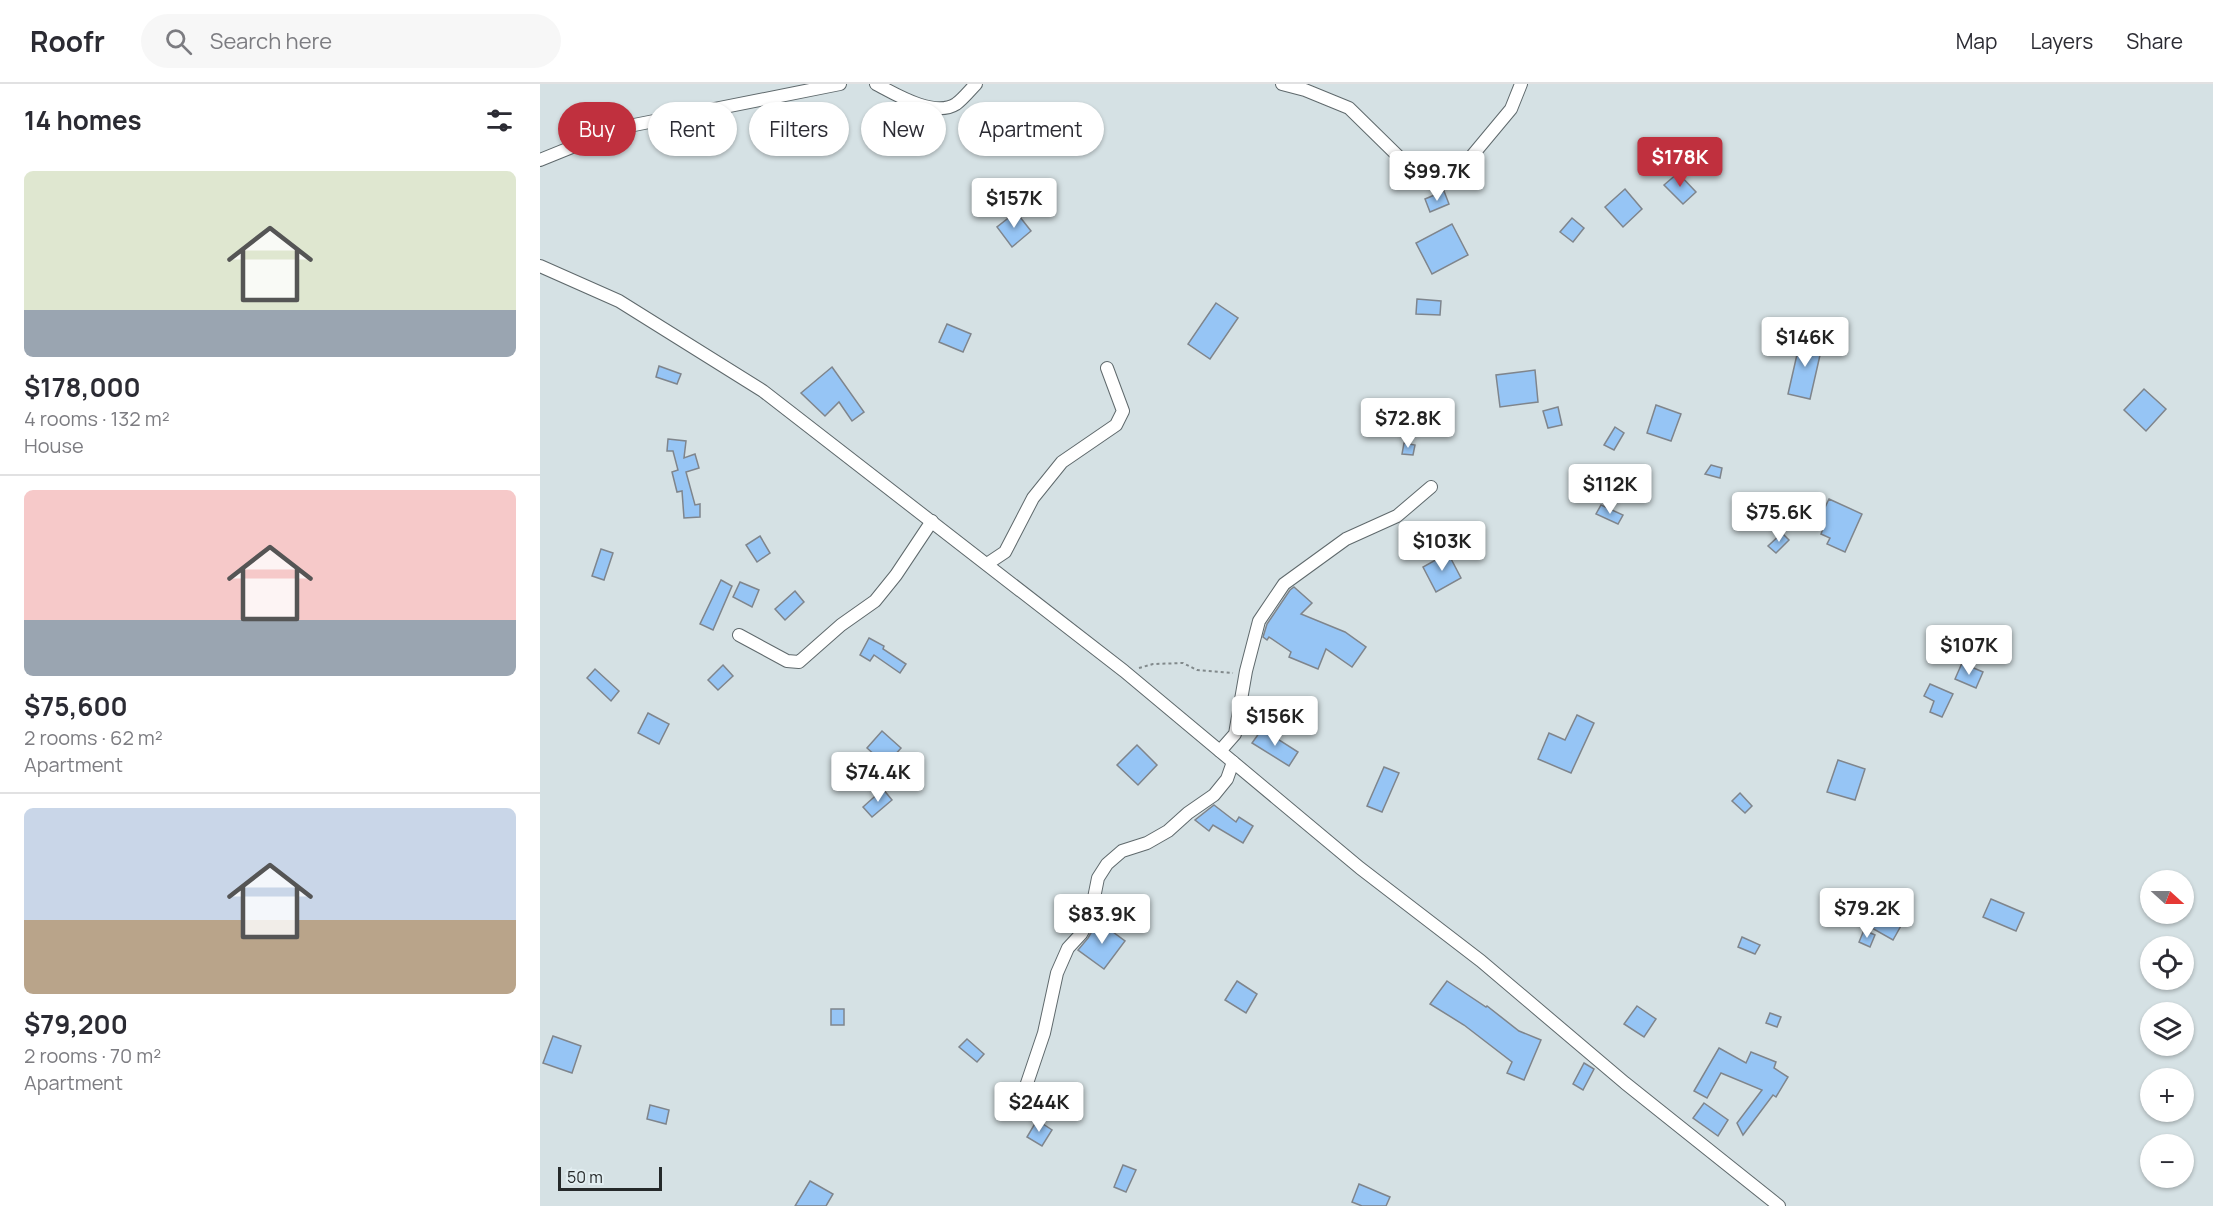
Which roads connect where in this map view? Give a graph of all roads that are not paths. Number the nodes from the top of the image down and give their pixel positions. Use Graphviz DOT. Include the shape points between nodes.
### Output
graph roads {
  1 [pos="840,84"];
  2 [pos="876,84"];
  3 [pos="976,84"];
  4 [pos="1282,84"];
  5 [pos="1521,84"];
  6 [pos="540,160"];
  7 [pos="540,266"];
  8 [pos="1107,369"];
  9 [pos="1431,487"];
  10 [pos="932,521"];
  11 [pos="987,564"];
  12 [pos="739,635"];
  13 [pos="1220,751"];
  14 [pos="1233,762"];
  15 [pos="1020,1104"];
  16 [pos="1779,1206"];
  1 -- 6 [label="street" via="618,128"];
  2 -- 3 [label="street" via="913,103 948,107"];
  4 -- 5 [label="street" via="1349,108 1399,157 1449,175 1461,169 1511,109"];
  7 -- 10 [label="street" via="619,301 763,391"];
  8 -- 11 [label="street" via="1123,411 1116,425 1062,462 1033,498 1005,552"];
  9 -- 13 [label="street" via="1397,516 1346,539 1284,584 1259,621 1234,734"];
  10 -- 11 [label="street"];
  10 -- 12 [label="street" via="875,601 799,662 787,661"];
  11 -- 13 [label="street"];
  13 -- 14 [label="street"];
  14 -- 15 [label="street" via="1227,779 1214,795 1168,831 1122,851 1098,878 1090,918 1068,948 1057,973 1044,1033"];
  14 -- 16 [label="street"];
}
